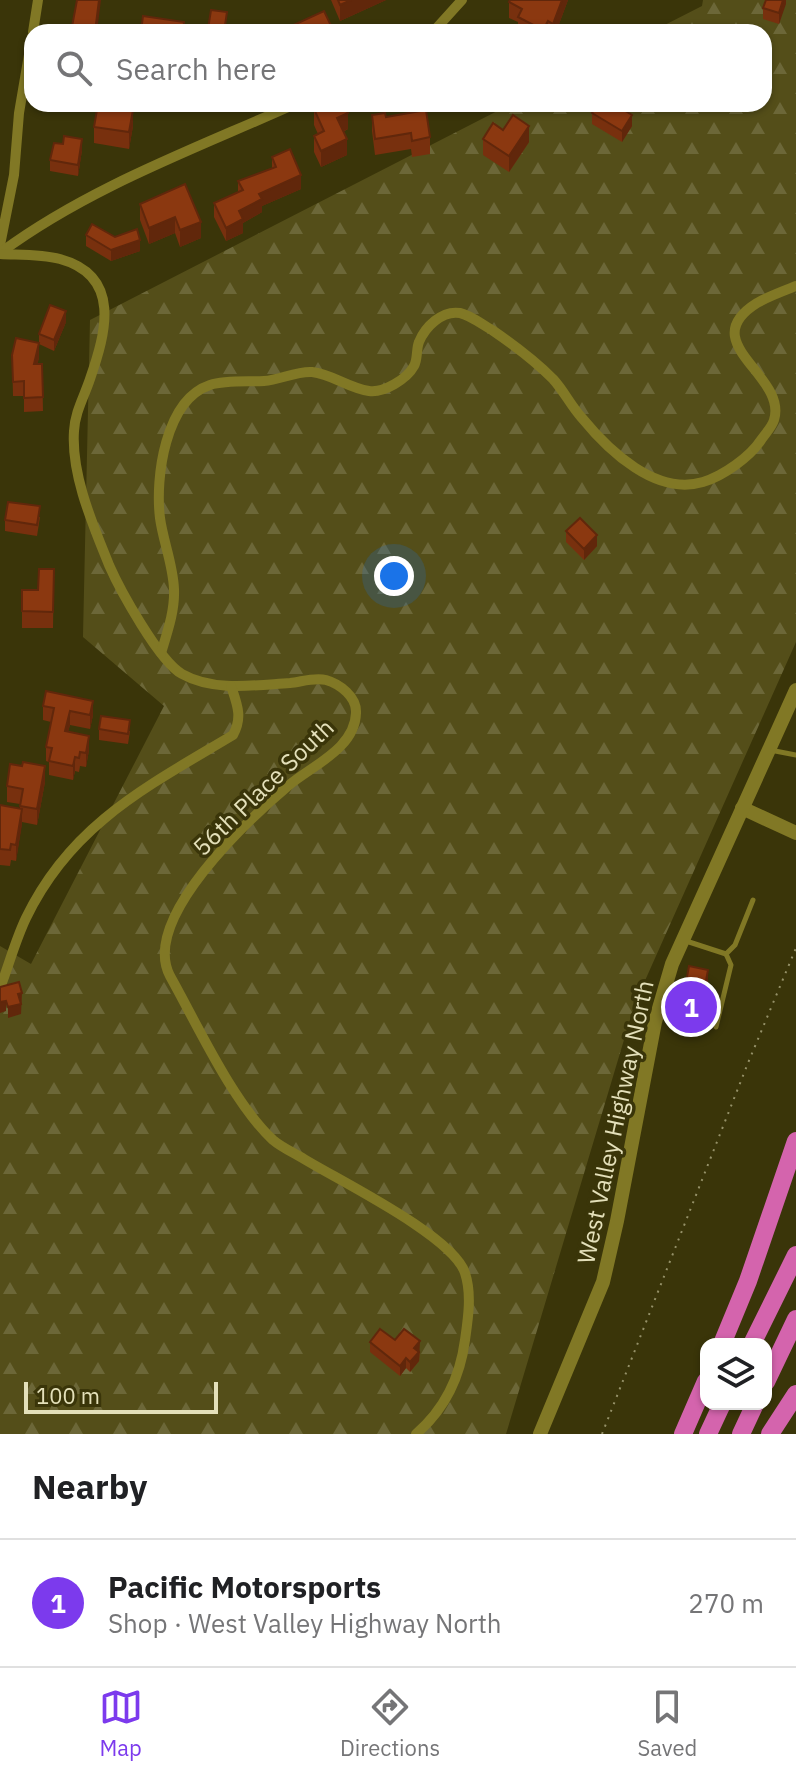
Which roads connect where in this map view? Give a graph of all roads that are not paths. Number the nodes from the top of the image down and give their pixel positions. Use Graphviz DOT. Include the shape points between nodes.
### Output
graph roads {
  1 [pos="38,0"];
  2 [pos="462,0"];
  3 [pos="34,24"];
  4 [pos="440,24"];
  5 [pos="24,83"];
  6 [pos="277,112"];
  7 [pos="0,245"];
  8 [pos="0,254"];
  9 [pos="796,286"];
  10 [pos="161,653"];
  11 [pos="231,686"];
  12 [pos="796,692"];
  13 [pos="769,749"];
  14 [pos="796,755"];
  15 [pos="742,808"];
  16 [pos="796,833"];
  17 [pos="753,900"];
  18 [pos="682,940"];
  19 [pos="726,954"];
  20 [pos="0,988"];
  21 [pos="716,1027"];
  22 [pos="796,1141"];
  23 [pos="796,1255"];
  24 [pos="796,1319"];
  25 [pos="724,1338"];
  26 [pos="755,1338"];
  27 [pos="772,1369"];
  28 [pos="796,1394"];
  29 [pos="700,1395"];
  30 [pos="719,1410"];
  31 [pos="752,1410"];
  32 [pos="416,1434"];
  33 [pos="540,1434"];
  34 [pos="683,1434"];
  35 [pos="708,1434"];
  36 [pos="741,1434"];
  37 [pos="770,1434"];
  1 -- 3 [label="street"];
  2 -- 4 [label="street"];
  5 -- 7 [label="street"];
  6 -- 8 [label="street" via="105,189 36,226"];
  8 -- 10 [label="street, 56th Place South" via="66,261 92,276 102,289 102,331 75,419 74,448 108,561"];
  9 -- 10 [label="street" via="759,301 738,320 735,341 762,377 775,405 774,421 756,448 704,482 653,478 582,419 531,358 460,313 431,322 414,366 392,386 371,391 307,372 274,381 212,384 181,410 163,460 160,515 174,591"];
  10 -- 11 [label="street, 56th Place South" via="182,674"];
  11 -- 20 [label="street" via="239,708 233,735 138,791 79,839 37,896"];
  11 -- 32 [label="street, 56th Place South" via="327,680 347,693 356,717 343,744 262,809 192,887 169,930 165,965 240,1100 274,1141 436,1239 458,1259 466,1275 468,1312 459,1370 446,1401"];
  12 -- 13 [label="main road, West Valley Highway North"];
  13 -- 14 [label="lane"];
  13 -- 15 [label="main road, West Valley Highway North"];
  15 -- 16 [label="main road"];
  15 -- 18 [label="main road, West Valley Highway North"];
  17 -- 19 [label="lane" via="735,945"];
  18 -- 19 [label="lane"];
  18 -- 33 [label="main road, West Valley Highway North" via="661,996 603,1282"];
  19 -- 21 [label="lane" via="731,965"];
  22 -- 25 [label="highway"];
  23 -- 26 [label="highway"];
  24 -- 27 [label="highway"];
  28 -- 37 [label="highway"];
  29 -- 34 [label="highway"];
  30 -- 35 [label="highway"];
  31 -- 36 [label="highway"];
}
